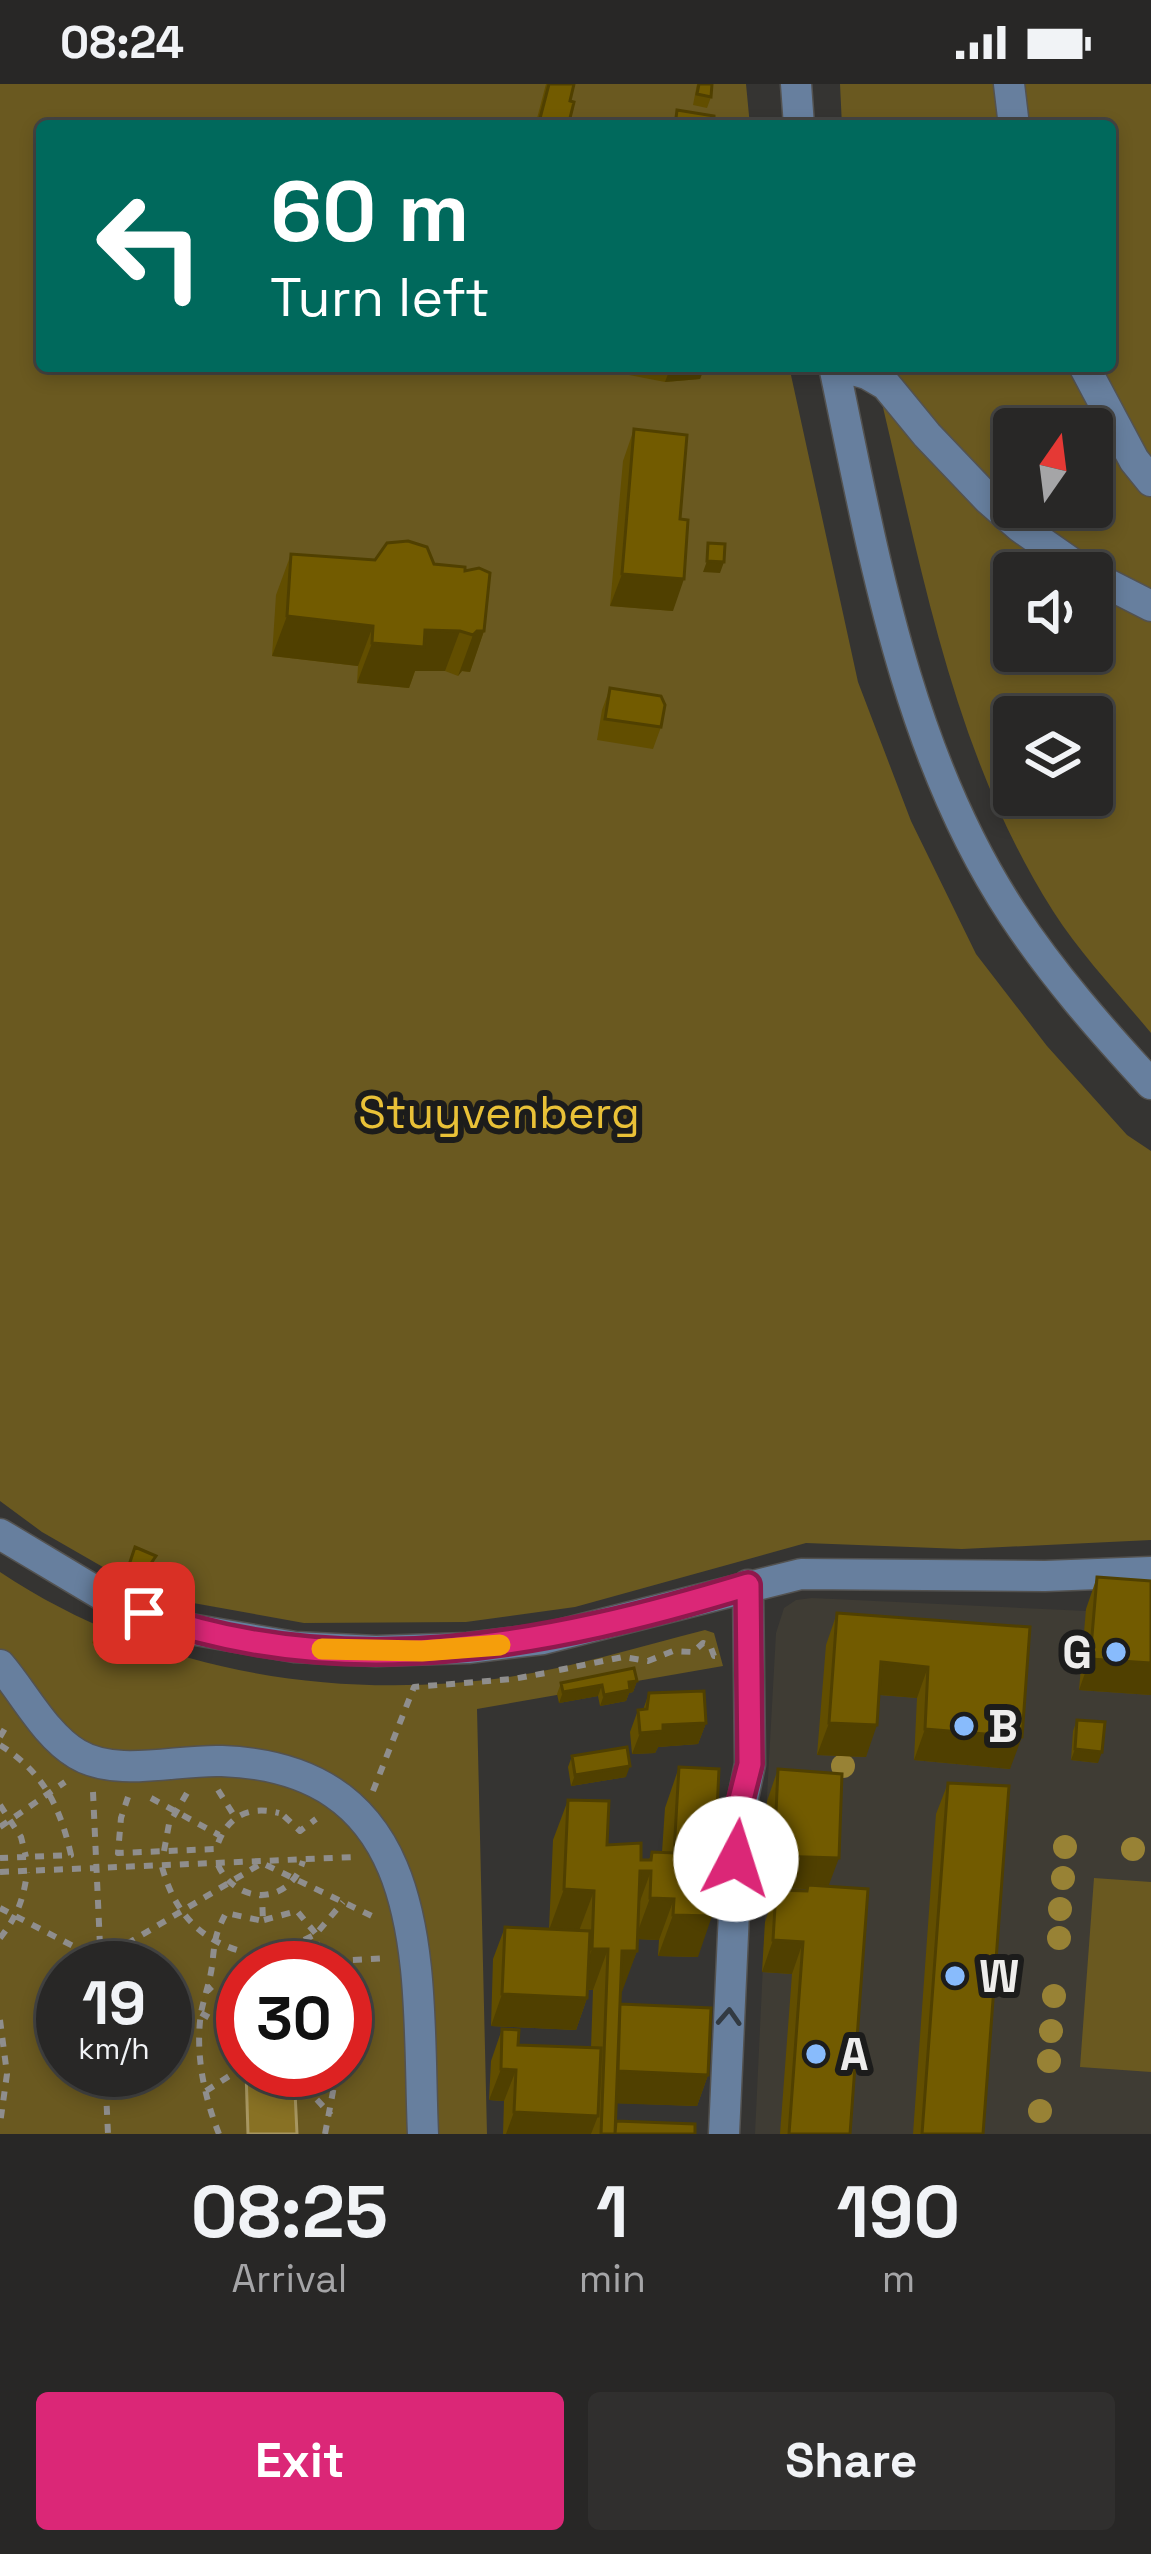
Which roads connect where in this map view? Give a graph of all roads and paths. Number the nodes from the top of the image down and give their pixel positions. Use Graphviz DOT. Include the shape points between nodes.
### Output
graph roads {
  1 [pos="796,84"];
  2 [pos="1010,84"];
  3 [pos="799,120"];
  4 [pos="1013,120"];
  5 [pos="838,372"];
  6 [pos="860,372"];
  7 [pos="1087,372"];
  8 [pos="1151,481"];
  9 [pos="1058,552"];
  10 [pos="1113,587"];
  11 [pos="1151,606"];
  12 [pos="1151,1084"];
  13 [pos="0,1534"];
  14 [pos="1151,1572"];
  15 [pos="748,1585"];
  16 [pos="713,1651"];
  17 [pos="0,1665"];
  18 [pos="0,1744"];
  19 [pos="92,1762"];
  20 [pos="195,1785"];
  21 [pos="50,1792"];
  22 [pos="0,1804"];
  23 [pos="174,1810"];
  24 [pos="361,1816"];
  25 [pos="12,1819"];
  26 [pos="0,1827"];
  27 [pos="300,1831"];
  28 [pos="220,1835"];
  29 [pos="164,1850"];
  30 [pos="386,1855"];
  31 [pos="26,1857"];
  32 [pos="0,1858"];
  33 [pos="303,1860"];
  34 [pos="262,1863"];
  35 [pos="218,1865"];
  36 [pos="162,1867"];
  37 [pos="97,1869"];
  38 [pos="27,1872"];
  39 [pos="0,1873"];
  40 [pos="295,1879"];
  41 [pos="228,1883"];
  42 [pos="262,1896"];
  43 [pos="343,1902"];
  44 [pos="0,1908"];
  45 [pos="180,1912"];
  46 [pos="16,1916"];
  47 [pos="263,1921"];
  48 [pos="316,1934"];
  49 [pos="0,1938"];
  50 [pos="212,1940"];
  51 [pos="60,1941"];
  52 [pos="99,1941"];
  53 [pos="135,1941"];
  54 [pos="302,1941"];
  55 [pos="316,1941"];
  56 [pos="216,1942"];
  57 [pos="415,1947"];
  58 [pos="372,1955"];
  59 [pos="207,1986"];
  60 [pos="216,1996"];
  61 [pos="201,2013"];
  62 [pos="216,2021"];
  63 [pos="0,2022"];
  64 [pos="216,2085"];
  65 [pos="206,2091"];
  66 [pos="106,2097"];
  67 [pos="315,2097"];
  68 [pos="333,2097"];
  69 [pos="331,2115"];
  70 [pos="0,2124"];
  71 [pos="108,2134"];
  72 [pos="219,2134"];
  73 [pos="325,2134"];
  74 [pos="423,2134"];
  75 [pos="724,2134"];
  1 -- 3 [label="street"];
  2 -- 4 [label="street"];
  5 -- 12 [label="street" via="885,595 941,778 1010,910"];
  6 -- 9 [label="street" via="886,385 988,499"];
  7 -- 8 [label="street"];
  10 -- 11 [label="street"];
  13 -- 15 [label="street" via="84,1586 166,1621 330,1650 543,1639"];
  14 -- 15 [label="street" via="816,1573"];
  75 -- 15 [label="street, one-way" via="738,1823 750,1764"];
  16 -- 24 [label="path" via="703,1642 693,1652 648,1661 623,1657 513,1679 414,1687"];
  17 -- 19 [label="street" via="62,1744"];
  18 -- 21 [label="path"];
  19 -- 21 [label="path"];
  19 -- 24 [label="street" via="257,1765 327,1786"];
  19 -- 37 [label="path"];
  20 -- 23 [label="path"];
  21 -- 25 [label="path"];
  21 -- 31 [label="path" via="71,1855"];
  22 -- 25 [label="path"];
  23 -- 28 [label="path"];
  23 -- 29 [label="path"];
  23 -- 29 [label="path" via="132,1788 121,1818 118,1852"];
  24 -- 30 [label="street"];
  25 -- 26 [label="path"];
  25 -- 31 [label="path"];
  27 -- 28 [label="path" via="282,1814 246,1811"];
  28 -- 29 [label="path" via="216,1849"];
  30 -- 33 [label="path"];
  30 -- 57 [label="street"];
  31 -- 32 [label="path"];
  33 -- 34 [label="path"];
  33 -- 40 [label="path"];
  34 -- 35 [label="path"];
  34 -- 40 [label="path"];
  34 -- 41 [label="path"];
  35 -- 36 [label="path"];
  35 -- 41 [label="path"];
  36 -- 37 [label="path"];
  36 -- 45 [label="path"];
  37 -- 38 [label="path"];
  37 -- 52 [label="path"];
  38 -- 39 [label="path"];
  38 -- 46 [label="path"];
  40 -- 42 [label="path"];
  40 -- 43 [label="path"];
  41 -- 42 [label="path"];
  41 -- 45 [label="path"];
  42 -- 47 [label="path"];
  43 -- 48 [label="path"];
  43 -- 57 [label="path"];
  44 -- 46 [label="path"];
  45 -- 50 [label="path"];
  45 -- 53 [label="path"];
  46 -- 49 [label="path"];
  46 -- 51 [label="path"];
  47 -- 48 [label="path" via="296,1911"];
  47 -- 50 [label="path" via="226,1913"];
  48 -- 54 [label="path"];
  48 -- 55 [label="path"];
  50 -- 56 [label="path"];
  50 -- 59 [label="path"];
  57 -- 58 [label="path"];
  57 -- 74 [label="street"];
  59 -- 60 [label="path"];
  59 -- 61 [label="path"];
  61 -- 62 [label="path"];
  61 -- 65 [label="path"];
  63 -- 70 [label="path" via="7,2074"];
  64 -- 65 [label="path"];
  65 -- 72 [label="path"];
  66 -- 71 [label="path"];
  67 -- 69 [label="path"];
  68 -- 69 [label="path"];
  69 -- 73 [label="path"];
}
